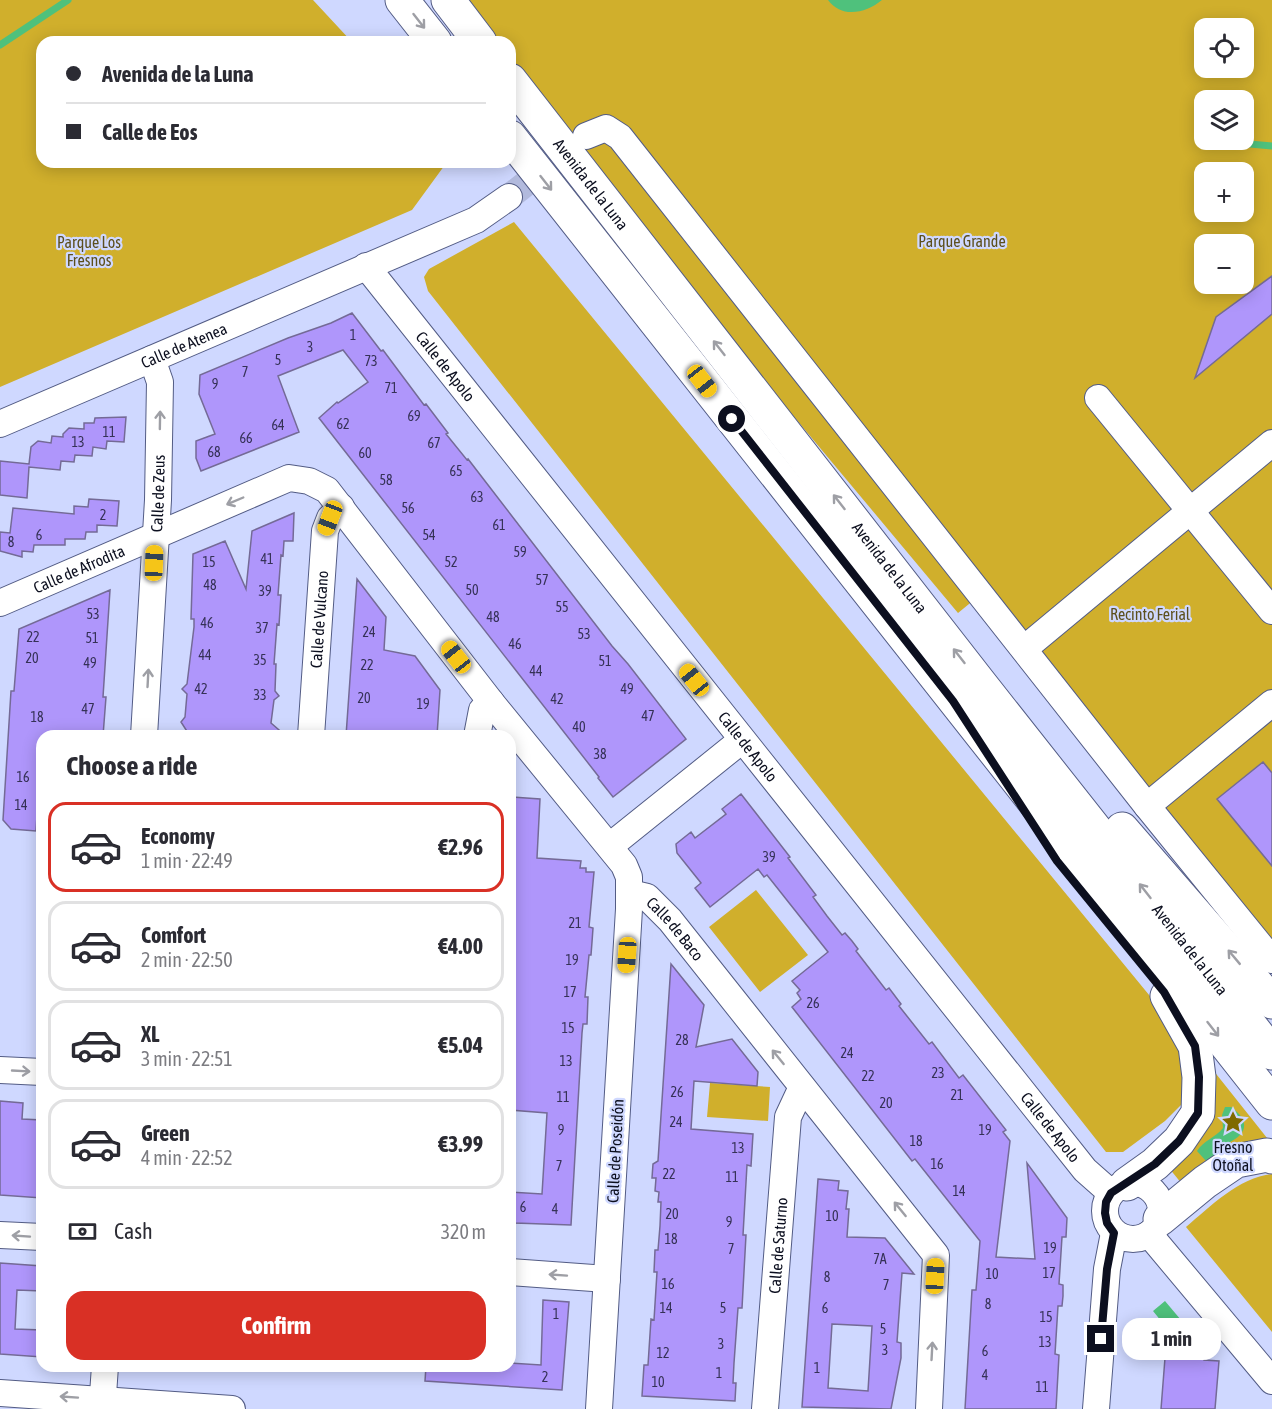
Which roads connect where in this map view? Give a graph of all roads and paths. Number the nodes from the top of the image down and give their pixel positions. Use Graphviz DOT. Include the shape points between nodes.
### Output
graph roads {
  1 [pos="402,0"];
  2 [pos="448,0"];
  3 [pos="430,36"];
  4 [pos="475,36"];
  5 [pos="516,88"];
  6 [pos="586,136"];
  7 [pos="516,145"];
  8 [pos="509,197"];
  9 [pos="366,266"];
  10 [pos="153,359"];
  11 [pos="1098,398"];
  12 [pos="0,424"];
  13 [pos="1272,443"];
  14 [pos="289,478"];
  15 [pos="341,507"];
  16 [pos="1191,511"];
  17 [pos="156,535"];
  18 [pos="0,603"];
  19 [pos="1272,610"];
  20 [pos="1024,649"];
  21 [pos="979,682"];
  22 [pos="953,701"];
  23 [pos="491,702"];
  24 [pos="1272,703"];
  25 [pos="144,730"];
  26 [pos="311,730"];
  27 [pos="478,730"];
  28 [pos="514,730"];
  29 [pos="516,732"];
  30 [pos="742,740"];
  31 [pos="1147,806"];
  32 [pos="610,846"];
  33 [pos="630,893"];
  34 [pos="1272,960"];
  35 [pos="1272,1002"];
  36 [pos="1272,1053"];
  37 [pos="0,1070"];
  38 [pos="36,1072"];
  39 [pos="802,1087"];
  40 [pos="1272,1103"];
  41 [pos="1272,1157"];
  42 [pos="1119,1189"];
  43 [pos="1155,1226"];
  44 [pos="1114,1233"];
  45 [pos="0,1235"];
  46 [pos="36,1237"];
  47 [pos="516,1272"];
  48 [pos="607,1279"];
  49 [pos="105,1372"];
  50 [pos="1272,1381"];
  51 [pos="0,1394"];
  52 [pos="102,1404"];
  53 [pos="232,1409"];
  54 [pos="599,1409"];
  55 [pos="765,1409"];
  56 [pos="929,1409"];
  57 [pos="1096,1409"];
  1 -- 3 [label="main road, one-way"];
  2 -- 4 [label="main road"];
  21 -- 5 [label="main road, Avenida de la Luna, one-way"];
  6 -- 20 [label="street" via="606,128 620,137"];
  7 -- 22 [label="main road, Avenida de la Luna, one-way"];
  8 -- 9 [label="street, Calle de Atenea" via="476,220"];
  9 -- 10 [label="street, Calle de Atenea"];
  9 -- 30 [label="street, Calle de Apolo"];
  10 -- 12 [label="street, Calle de Atenea"];
  17 -- 10 [label="street, Calle de Zeus, one-way" via="160,382"];
  11 -- 16 [label="street"];
  13 -- 16 [label="street"];
  14 -- 15 [label="street, Calle de Baco" via="309,481 327,490"];
  14 -- 17 [label="street, Calle de Afrodita, one-way"];
  15 -- 23 [label="street, Calle de Baco"];
  15 -- 26 [label="street, Calle de Vulcano" via="330,518 325,531"];
  16 -- 19 [label="street"];
  16 -- 20 [label="street"];
  17 -- 18 [label="street, Calle de Afrodita"];
  25 -- 17 [label="street, Calle de Zeus, one-way"];
  20 -- 31 [label="street"];
  35 -- 21 [label="main road, one-way" via="1112,817"];
  36 -- 21 [label="main road, Avenida de la Luna, one-way"];
  22 -- 40 [label="main road, Avenida de la Luna, one-way"];
  22 -- 42 [label="main road" via="1057,861 1164,992 1195,1046 1198,1113 1179,1141"];
  23 -- 27 [label="street" via="482,710"];
  23 -- 28 [label="street, Calle de Baco"];
  24 -- 31 [label="street"];
  29 -- 32 [label="street, Calle de Baco"];
  30 -- 32 [label="street"];
  30 -- 42 [label="street, Calle de Apolo" via="1085,1170"];
  31 -- 34 [label="street"];
  32 -- 33 [label="street, Calle de Baco" via="624,865"];
  39 -- 33 [label="street, Calle de Baco, one-way" via="670,920 647,897"];
  33 -- 48 [label="street, Calle de Poseidón"];
  37 -- 38 [label="street, one-way"];
  39 -- 55 [label="street, Calle de Saturno" via="788,1117"];
  56 -- 39 [label="street, Calle de Baco, one-way" via="936,1254"];
  41 -- 43 [label="main road" via="1236,1161"];
  42 -- 43 [label="street" via="1140,1184 1152,1191 1160,1204"];
  42 -- 44 [label="street" via="1106,1202 1107,1223"];
  43 -- 44 [label="street" via="1133,1239"];
  43 -- 50 [label="street"];
  44 -- 57 [label="street" via="1107,1269"];
  46 -- 45 [label="street, one-way"];
  48 -- 47 [label="street, one-way"];
  48 -- 54 [label="street, Calle de Poseidón"];
  49 -- 52 [label="street"];
  52 -- 51 [label="street, one-way"];
  52 -- 53 [label="street"];
}
